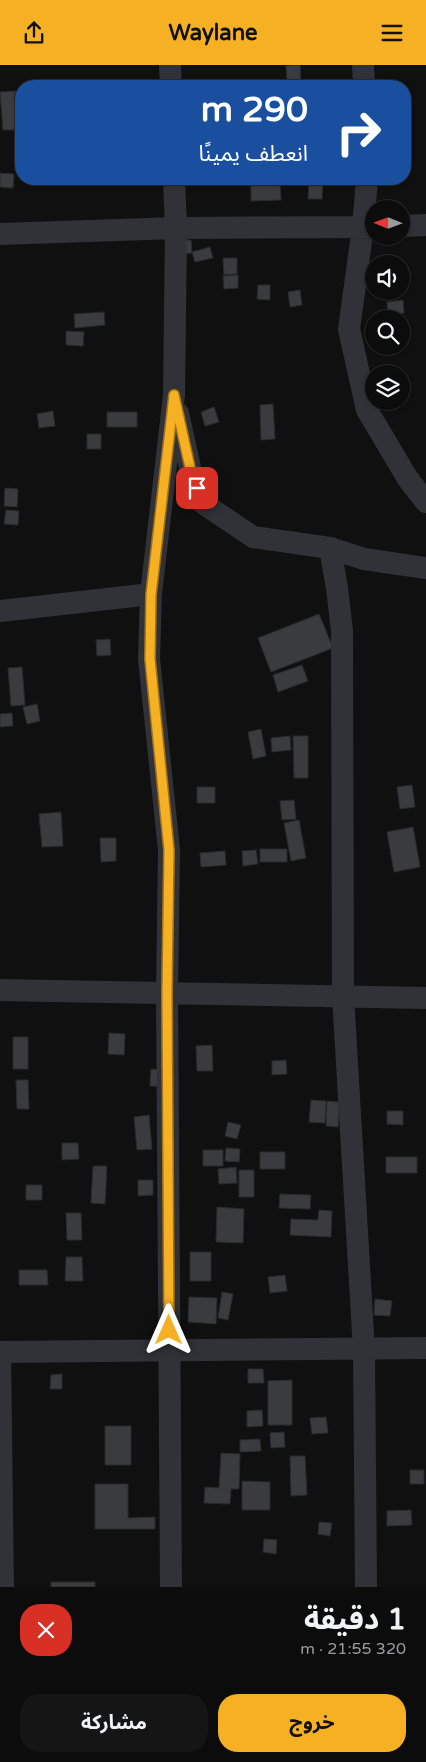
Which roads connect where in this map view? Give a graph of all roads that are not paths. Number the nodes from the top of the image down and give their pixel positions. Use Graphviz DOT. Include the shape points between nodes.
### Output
graph roads {
  1 [pos="170,65"];
  2 [pos="363,65"];
  3 [pos="171,80"];
  4 [pos="364,80"];
  5 [pos="174,185"];
  6 [pos="367,185"];
  7 [pos="367,200"];
  8 [pos="426,225"];
  9 [pos="410,226"];
  10 [pos="365,227"];
  11 [pos="176,229"];
  12 [pos="0,234"];
  13 [pos="365,243"];
  14 [pos="174,395"];
  15 [pos="426,502"];
  16 [pos="330,548"];
  17 [pos="426,568"];
  18 [pos="151,595"];
  19 [pos="0,611"];
  20 [pos="0,990"];
  21 [pos="167,993"];
  22 [pos="343,996"];
  23 [pos="426,998"];
  24 [pos="426,1348"];
  25 [pos="170,1350"];
  26 [pos="364,1350"];
  27 [pos="3,1587"];
  28 [pos="171,1587"];
  29 [pos="366,1587"];
  1 -- 3 [label="street"];
  2 -- 4 [label="street"];
  5 -- 11 [label="street"];
  6 -- 7 [label="street"];
  8 -- 9 [label="street"];
  10 -- 11 [label="street"];
  11 -- 12 [label="street"];
  11 -- 14 [label="street"];
  13 -- 15 [label="street" via="349,329 367,410 408,479"];
  14 -- 16 [label="street" via="191,472 204,503 253,537"];
  14 -- 18 [label="street"];
  16 -- 17 [label="street" via="364,559"];
  16 -- 22 [label="street" via="342,631"];
  18 -- 19 [label="street"];
  18 -- 21 [label="street" via="150,659 169,850"];
  20 -- 21 [label="street"];
  21 -- 22 [label="street"];
  21 -- 25 [label="street"];
  22 -- 23 [label="street"];
  22 -- 26 [label="street"];
  24 -- 26 [label="street"];
  25 -- 26 [label="street"];
  25 -- 27 [label="street" via="0,1352"];
  25 -- 28 [label="street"];
  26 -- 29 [label="street"];
}
